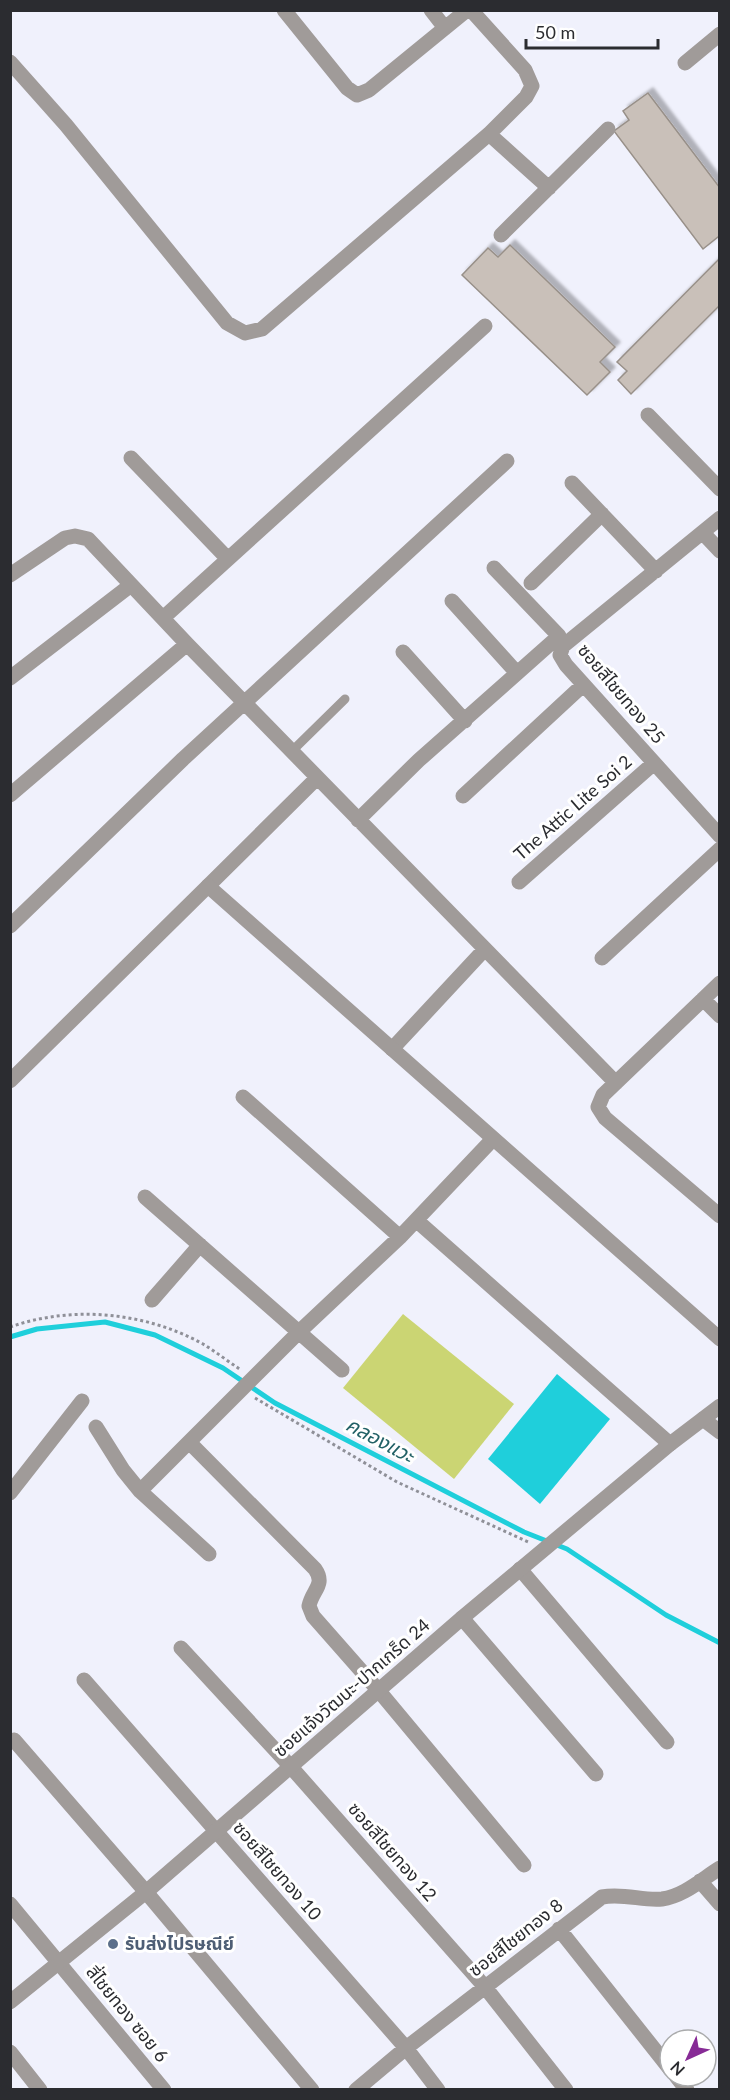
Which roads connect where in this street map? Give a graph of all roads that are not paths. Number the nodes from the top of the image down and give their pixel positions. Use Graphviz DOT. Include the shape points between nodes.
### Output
graph roads {
  1 [pos="284,10"];
  2 [pos="431,10"];
  3 [pos="469,10"];
  4 [pos="446,28"];
  5 [pos="720,33"];
  6 [pos="10,62"];
  7 [pos="685,63"];
  8 [pos="608,129"];
  9 [pos="489,134"];
  10 [pos="549,188"];
  11 [pos="501,235"];
  12 [pos="485,326"];
  13 [pos="648,415"];
  14 [pos="131,458"];
  15 [pos="507,461"];
  16 [pos="572,483"];
  17 [pos="720,489"];
  18 [pos="602,514"];
  19 [pos="720,518"];
  20 [pos="703,533"];
  21 [pos="720,552"];
  22 [pos="228,559"];
  23 [pos="494,568"];
  24 [pos="656,571"];
  25 [pos="10,575"];
  26 [pos="531,583"];
  27 [pos="131,585"];
  28 [pos="452,601"];
  29 [pos="163,618"];
  30 [pos="187,644"];
  31 [pos="403,652"];
  32 [pos="517,673"];
  33 [pos="10,678"];
  34 [pos="583,685"];
  35 [pos="345,699"];
  36 [pos="244,704"];
  37 [pos="465,721"];
  38 [pos="291,752"];
  39 [pos="654,763"];
  40 [pos="317,778"];
  41 [pos="10,795"];
  42 [pos="463,796"];
  43 [pos="358,820"];
  44 [pos="720,836"];
  45 [pos="720,849"];
  46 [pos="519,882"];
  47 [pos="208,886"];
  48 [pos="10,926"];
  49 [pos="485,949"];
  50 [pos="602,958"];
  51 [pos="720,983"];
  52 [pos="703,999"];
  53 [pos="720,1017"];
  54 [pos="392,1049"];
  55 [pos="10,1081"];
  56 [pos="616,1083"];
  57 [pos="243,1097"];
  58 [pos="493,1139"];
  59 [pos="145,1197"];
  60 [pos="720,1216"];
  61 [pos="416,1220"];
  62 [pos="400,1237"];
  63 [pos="200,1245"];
  64 [pos="152,1300"];
  65 [pos="298,1332"];
  66 [pos="720,1339"];
  67 [pos="342,1370"];
  68 [pos="82,1401"];
  69 [pos="720,1406"];
  70 [pos="704,1419"];
  71 [pos="96,1427"];
  72 [pos="720,1432"];
  73 [pos="189,1442"];
  74 [pos="670,1444"];
  75 [pos="140,1491"];
  76 [pos="10,1493"];
  77 [pos="209,1554"];
  78 [pos="520,1569"];
  79 [pos="462,1618"];
  80 [pos="181,1648"];
  81 [pos="84,1680"];
  82 [pos="379,1691"];
  83 [pos="14,1740"];
  84 [pos="667,1742"];
  85 [pos="291,1767"];
  86 [pos="596,1774"];
  87 [pos="216,1832"];
  88 [pos="524,1865"];
  89 [pos="720,1868"];
  90 [pos="700,1881"];
  91 [pos="146,1892"];
  92 [pos="10,1904"];
  93 [pos="720,1904"];
  94 [pos="558,1929"];
  95 [pos="61,1963"];
  96 [pos="485,1987"];
  97 [pos="10,2002"];
  98 [pos="406,2048"];
  99 [pos="10,2052"];
  100 [pos="658,2054"];
  101 [pos="40,2090"];
  102 [pos="164,2090"];
  103 [pos="312,2090"];
  104 [pos="356,2090"];
  105 [pos="438,2090"];
  106 [pos="566,2090"];
  1 -- 4 [label="street" via="347,88 357,95 369,90"];
  2 -- 4 [label="street"];
  3 -- 4 [label="street"];
  3 -- 9 [label="street" via="525,70 532,86 526,98"];
  5 -- 7 [label="street"];
  6 -- 9 [label="street" via="227,323 245,333 262,329"];
  8 -- 10 [label="street"];
  9 -- 10 [label="street"];
  10 -- 11 [label="street"];
  12 -- 22 [label="street"];
  13 -- 17 [label="street"];
  14 -- 22 [label="street"];
  15 -- 36 [label="street"];
  16 -- 18 [label="street"];
  18 -- 24 [label="street"];
  18 -- 26 [label="street"];
  19 -- 20 [label="street, ซอยสีไชยทอง 25"];
  20 -- 21 [label="street"];
  20 -- 24 [label="street, ซอยสีไชยทอง 25"];
  22 -- 29 [label="street"];
  23 -- 32 [label="street" via="559,636"];
  24 -- 34 [label="street, ซอยสีไชยทอง 25" via="563,646 560,655"];
  25 -- 27 [label="street" via="65,538 75,536 88,538"];
  27 -- 29 [label="street"];
  27 -- 33 [label="street"];
  28 -- 32 [label="street"];
  29 -- 30 [label="street"];
  30 -- 36 [label="street"];
  30 -- 41 [label="street"];
  31 -- 37 [label="street"];
  32 -- 37 [label="street"];
  34 -- 39 [label="street, ซอยสีไชยทอง 25"];
  34 -- 42 [label="street"];
  35 -- 38 [label="lane"];
  36 -- 38 [label="street"];
  36 -- 48 [label="street"];
  37 -- 43 [label="street"];
  38 -- 40 [label="street"];
  39 -- 44 [label="street, ซอยสีไชยทอง 25"];
  39 -- 46 [label="street, The Attic Lite Soi 2"];
  40 -- 43 [label="street"];
  40 -- 47 [label="street"];
  43 -- 49 [label="street"];
  45 -- 50 [label="street"];
  47 -- 54 [label="street"];
  47 -- 55 [label="street"];
  49 -- 54 [label="street"];
  49 -- 56 [label="street"];
  51 -- 52 [label="street"];
  52 -- 53 [label="street"];
  52 -- 56 [label="street"];
  54 -- 58 [label="street"];
  56 -- 60 [label="street" via="603,1095 598,1107 605,1118"];
  57 -- 62 [label="street"];
  58 -- 61 [label="street"];
  58 -- 66 [label="street"];
  59 -- 63 [label="street"];
  61 -- 62 [label="street"];
  61 -- 74 [label="street"];
  62 -- 65 [label="street"];
  63 -- 64 [label="street"];
  63 -- 65 [label="street"];
  65 -- 67 [label="street"];
  65 -- 73 [label="street"];
  68 -- 76 [label="street"];
  69 -- 70 [label="street, ซอยแจ้งวัฒนะ-ปากเกร็ด 24"];
  70 -- 72 [label="street"];
  70 -- 74 [label="street, ซอยแจ้งวัฒนะ-ปากเกร็ด 24"];
  71 -- 75 [label="street"];
  73 -- 75 [label="street"];
  73 -- 82 [label="street" via="315,1569 320,1582 309,1606 313,1616"];
  74 -- 78 [label="street, ซอยแจ้งวัฒนะ-ปากเกร็ด 24"];
  75 -- 77 [label="street"];
  78 -- 79 [label="street, ซอยแจ้งวัฒนะ-ปากเกร็ด 24"];
  78 -- 84 [label="street"];
  79 -- 82 [label="street, ซอยแจ้งวัฒนะ-ปากเกร็ด 24"];
  79 -- 86 [label="street"];
  80 -- 85 [label="street, ซอยสีไชยทอง 12"];
  81 -- 87 [label="street, ซอยสีไชยทอง 10"];
  82 -- 85 [label="street, ซอยแจ้งวัฒนะ-ปากเกร็ด 24"];
  82 -- 88 [label="street"];
  83 -- 91 [label="street"];
  85 -- 87 [label="street, ซอยแจ้งวัฒนะ-ปากเกร็ด 24"];
  85 -- 96 [label="street, ซอยสีไชยทอง 12"];
  87 -- 91 [label="street, ซอยแจ้งวัฒนะ-ปากเกร็ด 24"];
  87 -- 98 [label="street, ซอยสีไชยทอง 10"];
  89 -- 90 [label="street, ซอยสีไชยทอง 8"];
  90 -- 93 [label="street"];
  90 -- 94 [label="street, ซอยสีไชยทอง 8" via="679,1894 661,1899 618,1894 602,1897"];
  91 -- 95 [label="street, ซอยแจ้งวัฒนะ-ปากเกร็ด 24"];
  91 -- 103 [label="street"];
  92 -- 95 [label="street, สี่ไชยทอง ซอย 6"];
  94 -- 96 [label="street, ซอยสีไชยทอง 8"];
  94 -- 100 [label="street"];
  95 -- 97 [label="street, ซอยแจ้งวัฒนะ-ปากเกร็ด 24"];
  95 -- 102 [label="street, สี่ไชยทอง ซอย 6"];
  96 -- 98 [label="street, ซอยสีไชยทอง 8"];
  96 -- 106 [label="street, ซอยสีไชยทอง 12"];
  98 -- 104 [label="street, ซอยสีไชยทอง 8"];
  98 -- 105 [label="street, ซอยสีไชยทอง 10"];
  99 -- 101 [label="street"];
}
